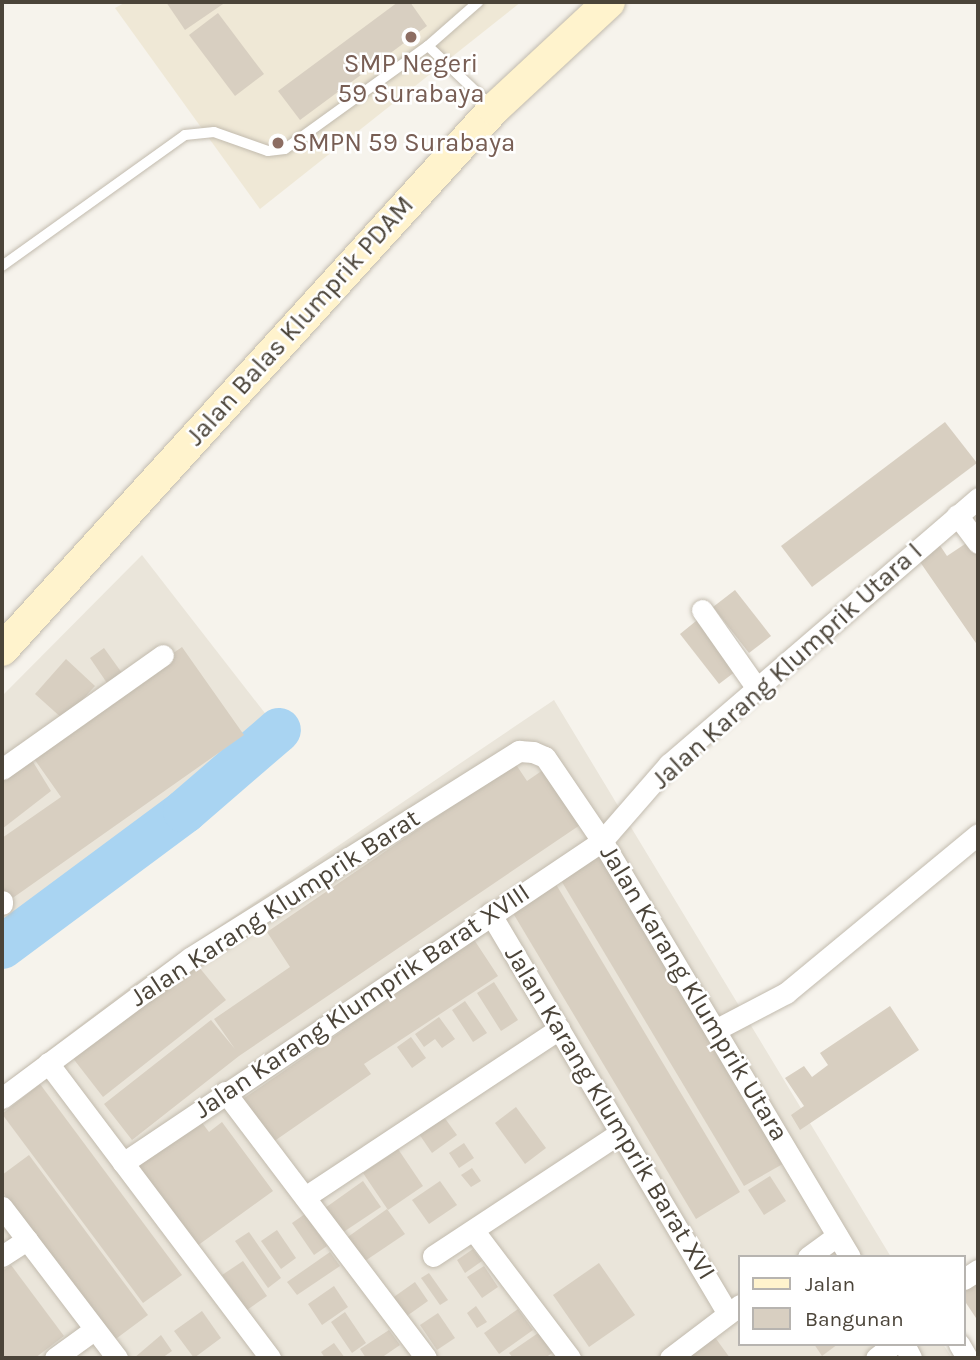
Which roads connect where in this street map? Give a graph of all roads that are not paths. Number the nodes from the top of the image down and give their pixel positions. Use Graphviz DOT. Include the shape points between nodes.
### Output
graph roads {
  1 [pos="478,2"];
  2 [pos="609,2"];
  3 [pos="428,46"];
  4 [pos="494,109"];
  5 [pos="2,266"];
  6 [pos="978,498"];
  7 [pos="957,515"];
  8 [pos="978,543"];
  9 [pos="702,610"];
  10 [pos="2,650"];
  11 [pos="163,655"];
  12 [pos="757,687"];
  13 [pos="520,751"];
  14 [pos="2,769"];
  15 [pos="978,834"];
  16 [pos="602,841"];
  17 [pos="490,913"];
  18 [pos="727,1024"];
  19 [pos="559,1029"];
  20 [pos="48,1063"];
  21 [pos="225,1091"];
  22 [pos="2,1098"];
  23 [pos="621,1132"];
  24 [pos="123,1163"];
  25 [pos="305,1197"];
  26 [pos="2,1207"];
  27 [pos="474,1231"];
  28 [pos="837,1236"];
  29 [pos="27,1240"];
  30 [pos="811,1255"];
  31 [pos="849,1255"];
  32 [pos="2,1256"];
  33 [pos="433,1256"];
  34 [pos="734,1309"];
  35 [pos="95,1329"];
  36 [pos="891,1346"];
  37 [pos="55,1358"];
  38 [pos="117,1358"];
  39 [pos="270,1358"];
  40 [pos="426,1358"];
  41 [pos="570,1358"];
  42 [pos="670,1358"];
  43 [pos="876,1358"];
  1 -- 3 [label="lane"];
  2 -- 4 [label="street, Jalan Balas Klumprik PDAM"];
  3 -- 4 [label="lane"];
  3 -- 5 [label="lane" via="285,149 268,151 214,132 185,135"];
  4 -- 10 [label="street, Jalan Balas Klumprik PDAM"];
  6 -- 7 [label="street, Jalan Karang Klumprik Utara I"];
  7 -- 8 [label="street"];
  7 -- 12 [label="street, Jalan Karang Klumprik Utara I"];
  9 -- 12 [label="street"];
  11 -- 14 [label="street"];
  12 -- 16 [label="street, Jalan Karang Klumprik Utara I" via="652,783"];
  13 -- 16 [label="street, Jalan Karang Klumprik Utara" via="545,757"];
  13 -- 20 [label="street, Jalan Karang Klumprik Barat" via="190,958"];
  15 -- 18 [label="street" via="764,1004"];
  16 -- 17 [label="street, Jalan Karang Klumprik Barat XVIII"];
  16 -- 18 [label="street, Jalan Karang Klumprik Utara"];
  17 -- 19 [label="street, Jalan Karang Klumprik Barat XVI"];
  17 -- 21 [label="street, Jalan Karang Klumprik Barat XVIII"];
  18 -- 28 [label="street, Jalan Karang Klumprik Utara"];
  19 -- 23 [label="street, Jalan Karang Klumprik Barat XVI"];
  19 -- 25 [label="street"];
  20 -- 22 [label="street, Jalan Karang Klumprik Barat"];
  20 -- 24 [label="street"];
  21 -- 24 [label="street, Jalan Karang Klumprik Barat XVIII"];
  21 -- 25 [label="street"];
  23 -- 27 [label="street"];
  23 -- 34 [label="street, Jalan Karang Klumprik Barat XVI"];
  24 -- 39 [label="street"];
  25 -- 40 [label="street"];
  26 -- 29 [label="street"];
  27 -- 33 [label="street"];
  27 -- 41 [label="street"];
  28 -- 30 [label="street"];
  28 -- 31 [label="street, Jalan Karang Klumprik Utara"];
  29 -- 32 [label="street"];
  29 -- 35 [label="street"];
  34 -- 42 [label="street"];
  35 -- 37 [label="street"];
  35 -- 38 [label="street"];
  36 -- 43 [label="street"];
}
